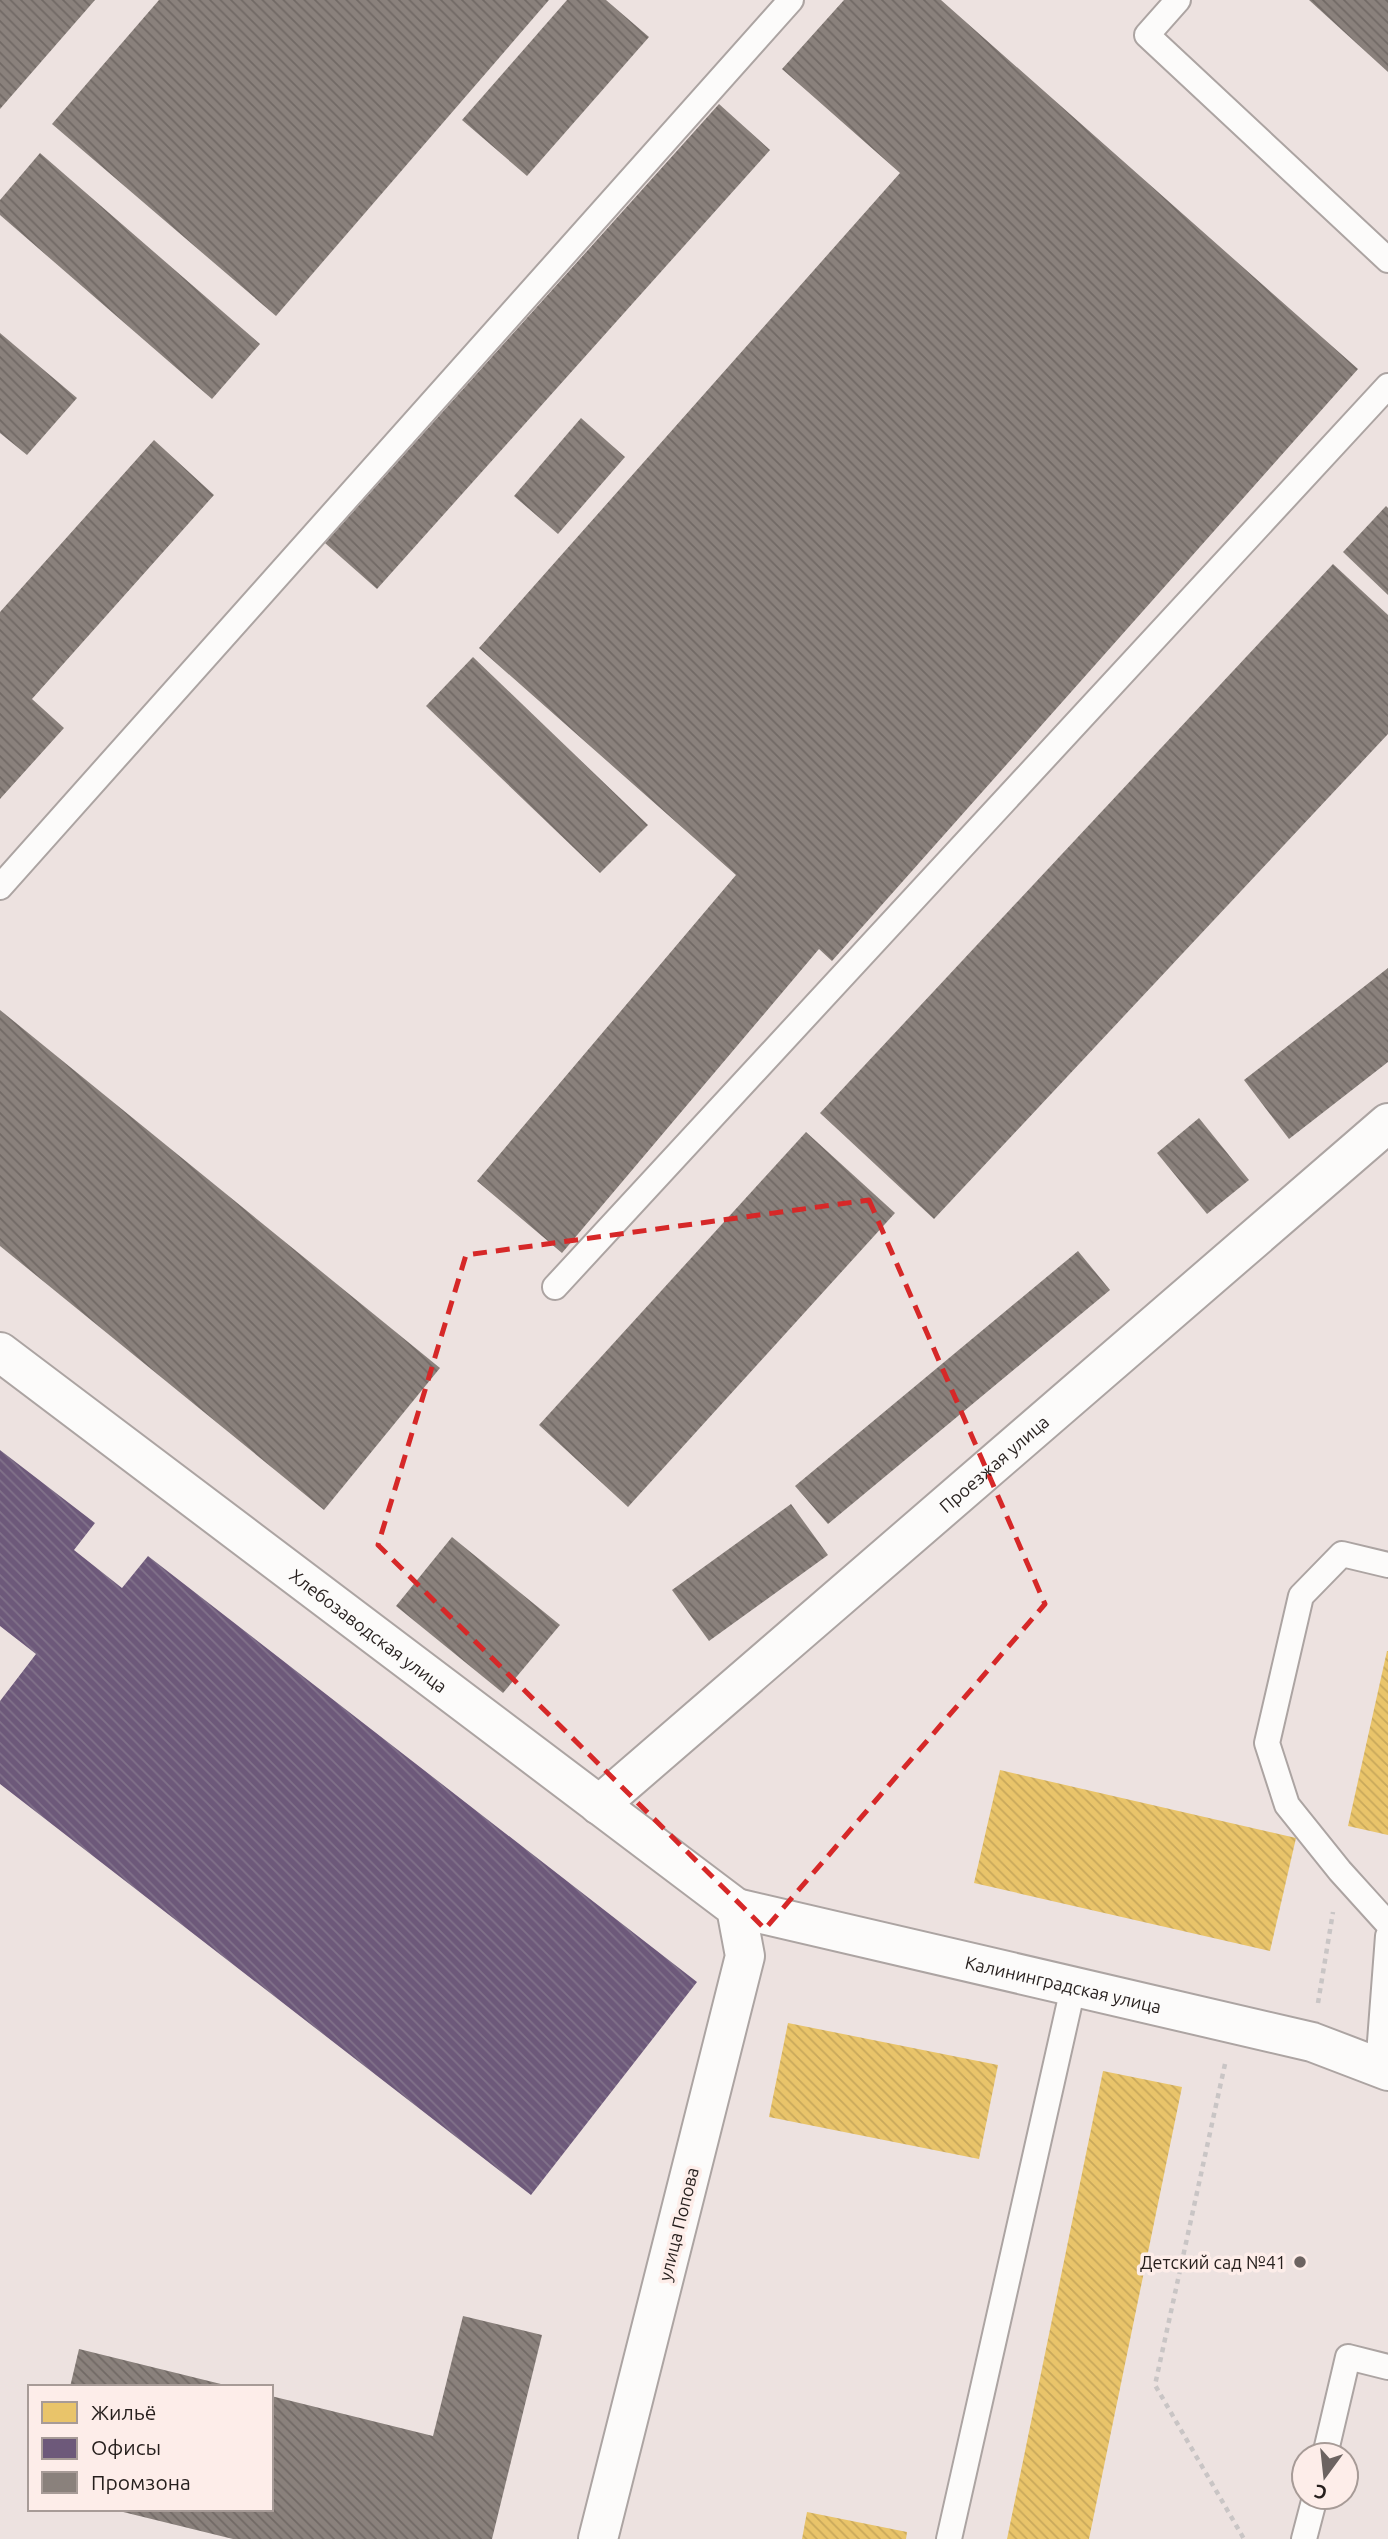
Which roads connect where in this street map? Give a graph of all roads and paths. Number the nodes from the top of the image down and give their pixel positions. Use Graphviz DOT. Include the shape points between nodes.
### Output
graph roads {
  1 [pos="791,0"];
  2 [pos="1178,0"];
  3 [pos="1388,260"];
  4 [pos="1388,386"];
  5 [pos="0,887"];
  6 [pos="1388,1123"];
  7 [pos="555,1287"];
  8 [pos="0,1352"];
  9 [pos="1388,1565"];
  10 [pos="599,1805"];
  11 [pos="1340,1871"];
  12 [pos="736,1908"];
  13 [pos="1388,1924"];
  14 [pos="1388,1936"];
  15 [pos="1073,1988"];
  16 [pos="1234,2024"];
  17 [pos="1312,2042"];
  18 [pos="1383,2069"];
  19 [pos="1388,2367"];
  20 [pos="1328,2441"];
  21 [pos="1311,2511"];
  22 [pos="598,2539"];
  23 [pos="949,2539"];
  24 [pos="1244,2539"];
  25 [pos="1304,2539"];
  1 -- 5 [label="lane"];
  2 -- 3 [label="lane" via="1147,36"];
  4 -- 7 [label="lane"];
  6 -- 10 [label="street, Проезжая улица"];
  8 -- 10 [label="street, Хлебозаводская улица"];
  9 -- 11 [label="lane" via="1342,1554 1301,1597 1267,1743 1287,1805"];
  10 -- 12 [label="street, Хлебозаводская улица"];
  11 -- 13 [label="lane"];
  11 -- 17 [label="path"];
  12 -- 15 [label="street, Калининградская улица"];
  12 -- 22 [label="street, улица Попова" via="745,1956"];
  14 -- 18 [label="lane"];
  15 -- 16 [label="street, Калининградская улица"];
  15 -- 23 [label="lane"];
  16 -- 17 [label="street, Калининградская улица"];
  16 -- 24 [label="path" via="1156,2385"];
  17 -- 18 [label="street, Калининградская улица"];
  19 -- 20 [label="lane" via="1348,2357"];
  21 -- 25 [label="lane"];
}
